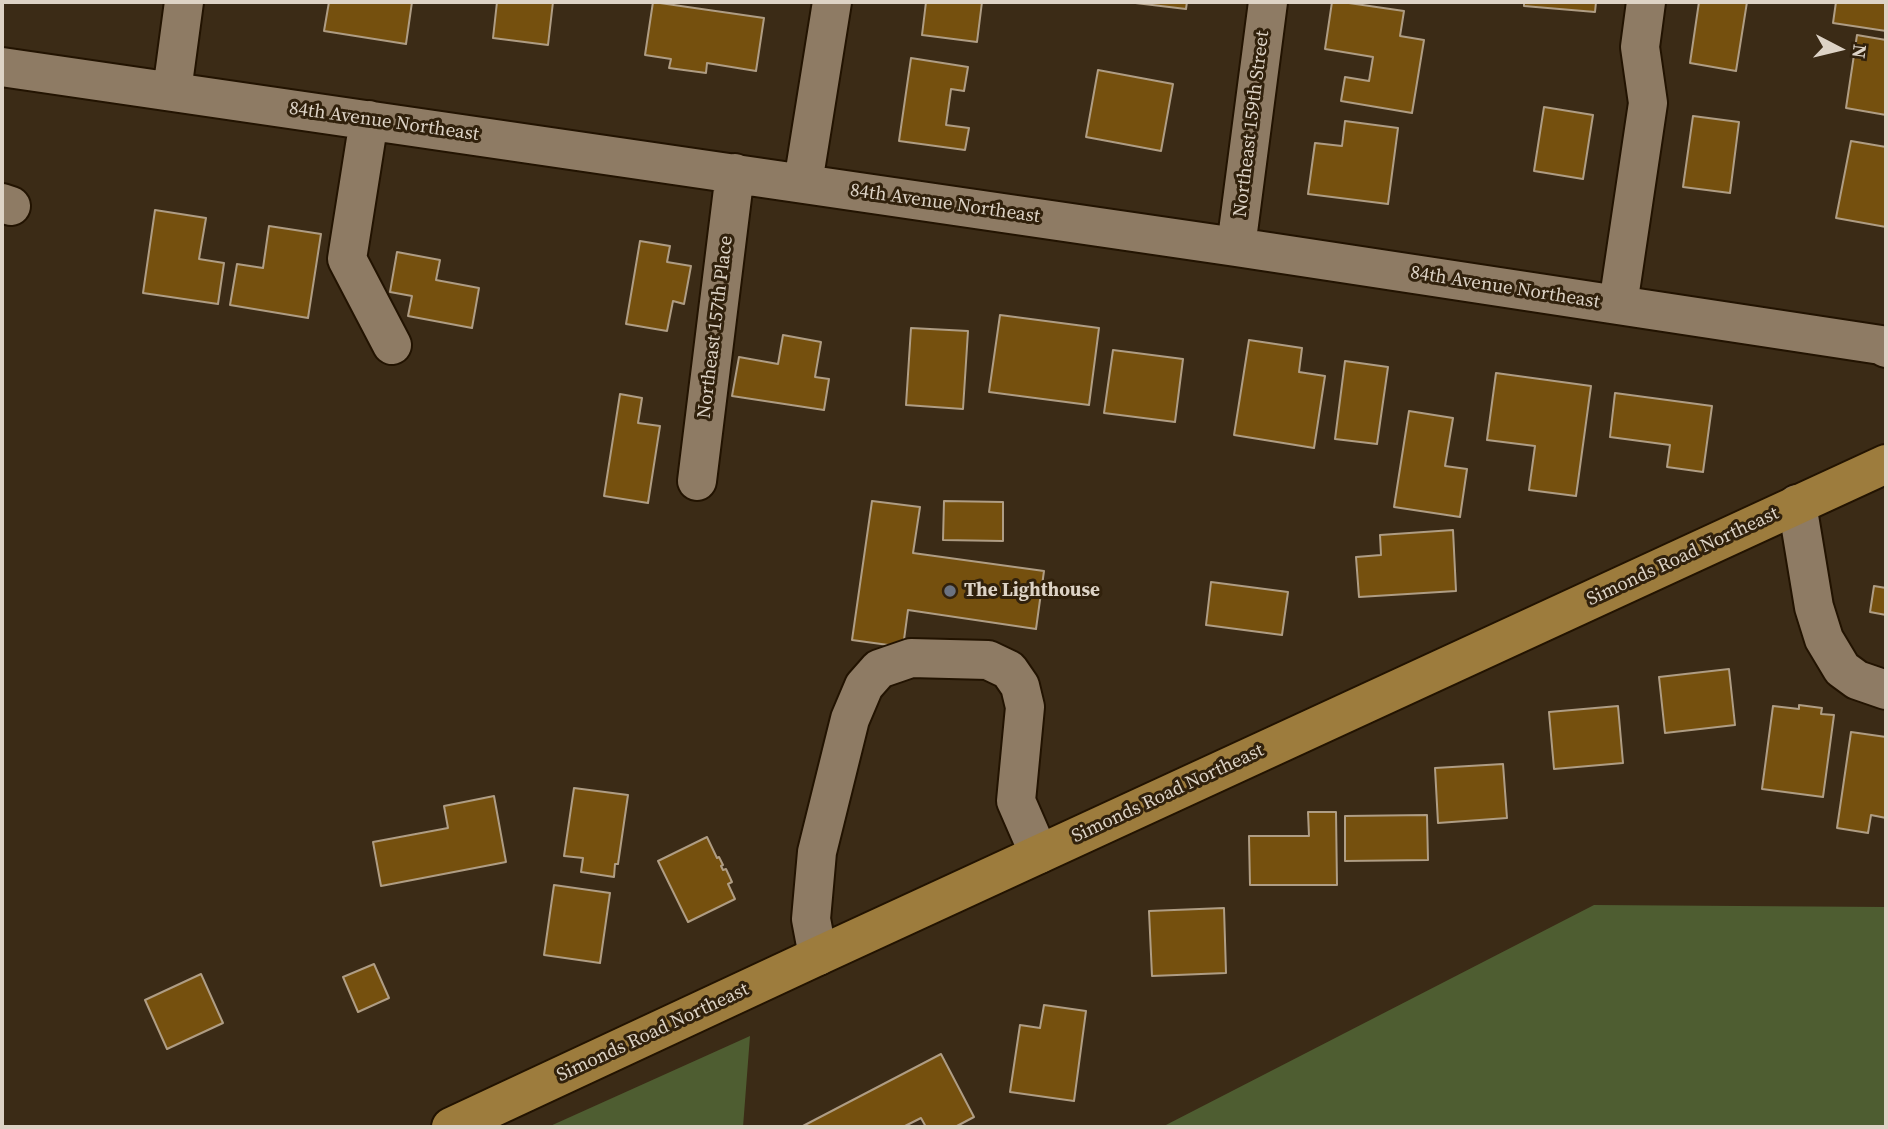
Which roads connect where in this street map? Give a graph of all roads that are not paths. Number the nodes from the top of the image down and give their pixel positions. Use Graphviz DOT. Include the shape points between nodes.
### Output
graph roads {
  1 [pos="184,2"];
  2 [pos="832,2"];
  3 [pos="1268,2"];
  4 [pos="1646,2"];
  5 [pos="2,67"];
  6 [pos="172,91"];
  7 [pos="369,120"];
  8 [pos="735,173"];
  9 [pos="803,183"];
  10 [pos="1236,247"];
  11 [pos="1618,305"];
  12 [pos="392,345"];
  13 [pos="1886,348"];
  14 [pos="1886,464"];
  15 [pos="697,481"];
  16 [pos="1797,504"];
  17 [pos="1886,690"];
  18 [pos="1039,854"];
  19 [pos="818,956"];
  20 [pos="468,1124"];
  1 -- 6 [label="street"];
  2 -- 9 [label="street"];
  3 -- 10 [label="street, Northeast 159th Street"];
  4 -- 11 [label="street" via="1640,47 1648,103"];
  5 -- 6 [label="street, 84th Avenue Northeast"];
  6 -- 7 [label="street, 84th Avenue Northeast"];
  7 -- 8 [label="street, 84th Avenue Northeast"];
  7 -- 12 [label="street" via="347,259"];
  8 -- 9 [label="street, 84th Avenue Northeast"];
  8 -- 15 [label="street, Northeast 157th Place"];
  9 -- 10 [label="street, 84th Avenue Northeast"];
  10 -- 11 [label="street, 84th Avenue Northeast"];
  11 -- 13 [label="street, 84th Avenue Northeast"];
  14 -- 16 [label="main road, Simonds Road Northeast"];
  16 -- 17 [label="street" via="1814,607 1824,639 1842,669"];
  16 -- 18 [label="main road, Simonds Road Northeast"];
  18 -- 19 [label="main road, Simonds Road Northeast"];
  18 -- 19 [label="street" via="1016,801 1025,707 1020,686 1009,670 988,660 911,658 880,669 864,686 850,719 817,852 811,919"];
  19 -- 20 [label="main road, Simonds Road Northeast"];
}
